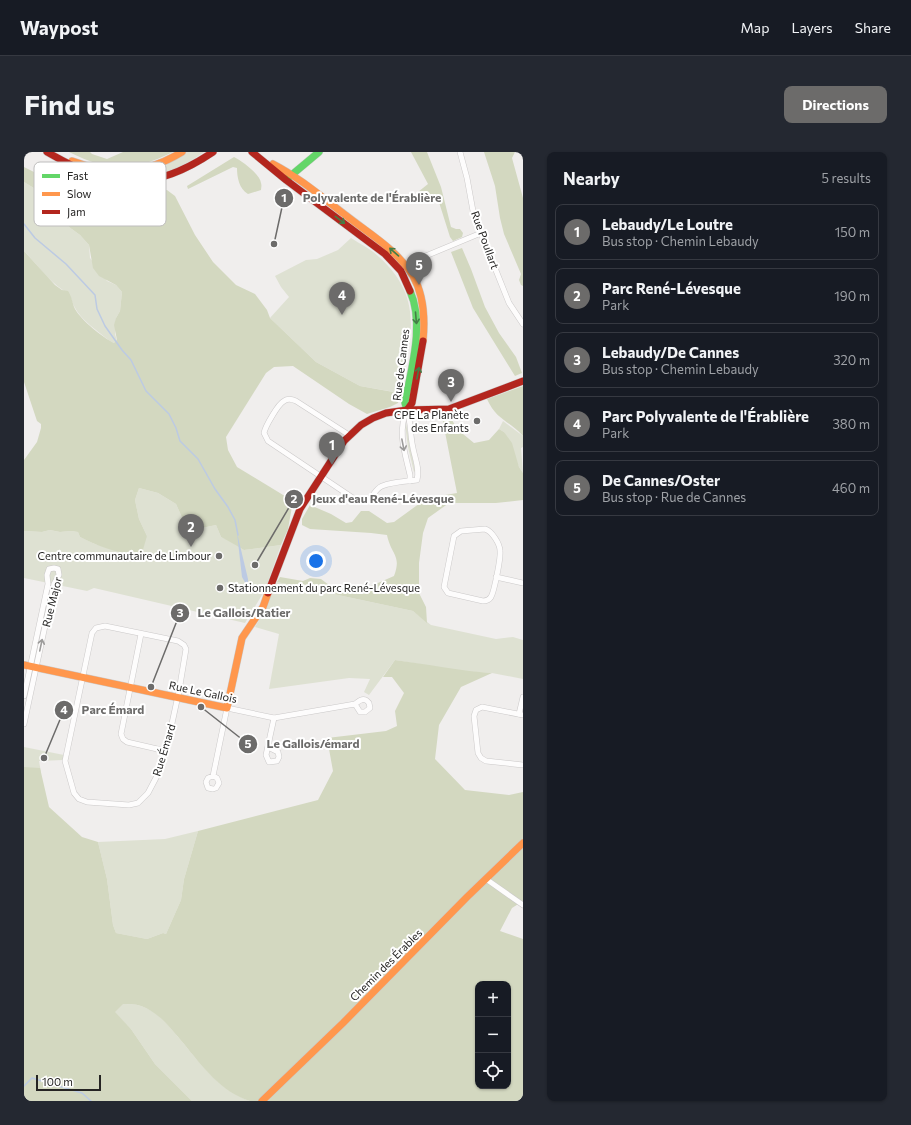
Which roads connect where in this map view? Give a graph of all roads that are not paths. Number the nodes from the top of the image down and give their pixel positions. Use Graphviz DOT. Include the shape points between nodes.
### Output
graph roads {
  1 [pos="47,152"];
  2 [pos="52,152"];
  3 [pos="182,152"];
  4 [pos="213,152"];
  5 [pos="252,152"];
  6 [pos="319,152"];
  7 [pos="460,152"];
  8 [pos="66,162"];
  9 [pos="77,162"];
  10 [pos="166,162"];
  11 [pos="166,176"];
  12 [pos="289,178"];
  13 [pos="481,233"];
  14 [pos="404,269"];
  15 [pos="523,324"];
  16 [pos="523,381"];
  17 [pos="407,410"];
  18 [pos="349,435"];
  19 [pos="321,476"];
  20 [pos="410,481"];
  21 [pos="496,577"];
  22 [pos="523,583"];
  23 [pos="141,634"];
  24 [pos="30,666"];
  25 [pos="83,677"];
  26 [pos="130,687"];
  27 [pos="24,696"];
  28 [pos="523,697"];
  29 [pos="178,698"];
  30 [pos="355,704"];
  31 [pos="227,708"];
  32 [pos="521,715"];
  33 [pos="274,718"];
  34 [pos="24,724"];
  35 [pos="268,747"];
  36 [pos="166,751"];
  37 [pos="523,765"];
  38 [pos="213,776"];
  39 [pos="523,843"];
  40 [pos="486,879"];
  41 [pos="523,905"];
  42 [pos="262,1101"];
  1 -- 8 [label="street"];
  2 -- 9 [label="street"];
  3 -- 10 [label="street"];
  4 -- 11 [label="street" via="195,165"];
  5 -- 12 [label="street, Rue de Cannes"];
  6 -- 12 [label="street"];
  7 -- 13 [label="street, Rue Poullart" via="473,211"];
  12 -- 14 [label="street, Rue de Cannes"];
  13 -- 14 [label="street" via="416,260"];
  13 -- 15 [label="street, Rue Poullart" via="509,303"];
  14 -- 17 [label="street, Rue de Cannes" via="414,280 420,295 425,328 412,403"];
  16 -- 17 [label="street" via="449,409"];
  17 -- 18 [label="street" via="373,418"];
  17 -- 20 [label="street, one-way" via="403,418 402,438"];
  17 -- 20 [label="street" via="418,474 417,480"];
  18 -- 19 [label="street"];
  18 -- 19 [label="street" via="293,400 284,400 280,404 265,428 265,436 268,441"];
  19 -- 20 [label="street" via="362,502 368,501 382,486"];
  19 -- 31 [label="street" via="300,509 263,607 242,638"];
  21 -- 21 [label="street" via="488,600 450,594 446,591 444,587 447,569 454,538 458,532 485,530 492,534 500,550"];
  21 -- 22 [label="street"];
  23 -- 25 [label="street" via="105,626 96,628 92,633"];
  23 -- 26 [label="street"];
  23 -- 29 [label="street, Rue Émard" via="178,641 184,645 186,652"];
  24 -- 24 [label="street, Rue Major, one-way" via="59,574 58,569 49,569 47,572 48,584"];
  24 -- 25 [label="street, Rue Le Gallois"];
  24 -- 27 [label="street, Rue Major"];
  24 -- 34 [label="street, Rue Major"];
  25 -- 26 [label="street, Rue Le Gallois"];
  25 -- 36 [label="street, Rue Émard" via="65,762 76,796 86,802 123,805 138,803 154,782"];
  26 -- 29 [label="street, Rue Le Gallois"];
  26 -- 36 [label="street" via="121,731 123,739"];
  28 -- 32 [label="street"];
  29 -- 31 [label="street, Rue Le Gallois"];
  29 -- 36 [label="street, Rue Émard"];
  30 -- 33 [label="street, Rue Le Gallois"];
  31 -- 33 [label="street, Rue Le Gallois"];
  31 -- 38 [label="street"];
  32 -- 37 [label="street" via="482,707 474,713 474,720 478,753 481,758 486,761"];
  33 -- 35 [label="street"];
  39 -- 40 [label="street, Chemin des Érables"];
  40 -- 41 [label="street"];
  40 -- 42 [label="street, Chemin des Érables"];
}
